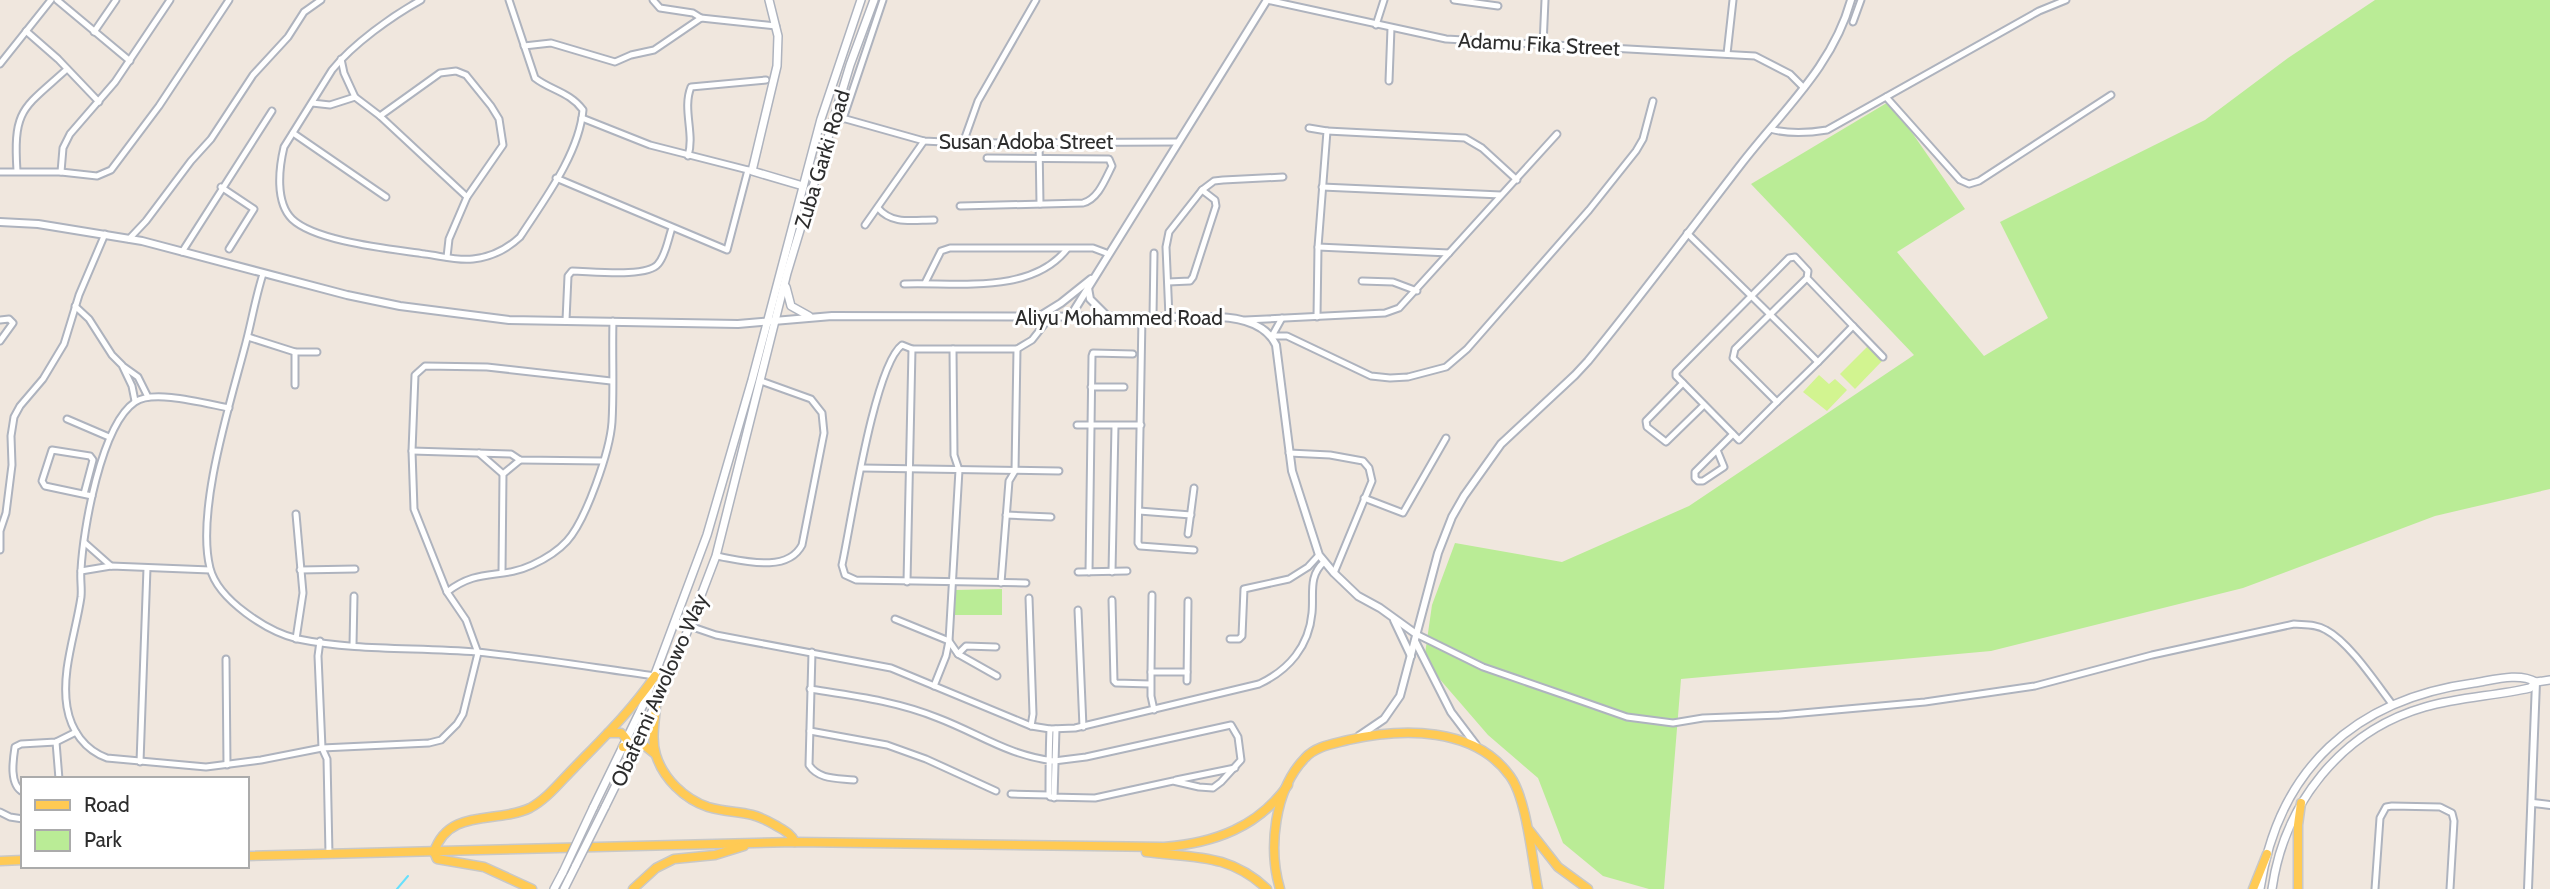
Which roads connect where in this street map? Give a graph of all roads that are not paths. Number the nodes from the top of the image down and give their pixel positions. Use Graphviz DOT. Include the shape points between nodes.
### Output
graph roads {
  1 [pos="51,0"];
  2 [pos="57,0"];
  3 [pos="116,0"];
  4 [pos="170,0"];
  5 [pos="229,0"];
  6 [pos="321,0"];
  7 [pos="421,0"];
  8 [pos="509,0"];
  9 [pos="653,0"];
  10 [pos="769,0"];
  11 [pos="861,0"];
  12 [pos="874,0"];
  13 [pos="883,0"];
  14 [pos="1036,0"];
  15 [pos="1267,0"];
  16 [pos="1384,0"];
  17 [pos="1454,0"];
  18 [pos="1545,0"];
  19 [pos="1733,0"];
  20 [pos="1851,0"];
  21 [pos="1861,0"];
  22 [pos="2066,0"];
  23 [pos="1498,6"];
  24 [pos="701,18"];
  25 [pos="1853,22"];
  26 [pos="1376,25"];
  27 [pos="776,26"];
  28 [pos="1391,28"];
  29 [pos="26,31"];
  30 [pos="94,32"];
  31 [pos="1543,45"];
  32 [pos="524,46"];
  33 [pos="1727,54"];
  34 [pos="1,59"];
  35 [pos="341,59"];
  36 [pos="130,61"];
  37 [pos="67,69"];
  38 [pos="766,80"];
  39 [pos="1389,81"];
  40 [pos="1804,88"];
  41 [pos="2111,95"];
  42 [pos="355,97"];
  43 [pos="1886,97"];
  44 [pos="1653,101"];
  45 [pos="99,102"];
  46 [pos="312,103"];
  47 [pos="272,111"];
  48 [pos="380,116"];
  49 [pos="582,118"];
  50 [pos="839,118"];
  51 [pos="1309,128"];
  52 [pos="1770,129"];
  53 [pos="1326,131"];
  54 [pos="293,133"];
  55 [pos="1557,134"];
  56 [pos="924,141"];
  57 [pos="1039,142"];
  58 [pos="1178,142"];
  59 [pos="962,143"];
  60 [pos="688,156"];
  61 [pos="987,158"];
  62 [pos="1039,160"];
  63 [pos="17,171"];
  64 [pos="750,171"];
  65 [pos="0,172"];
  66 [pos="61,172"];
  67 [pos="1283,177"];
  68 [pos="556,178"];
  69 [pos="1517,180"];
  70 [pos="803,186"];
  71 [pos="221,187"];
  72 [pos="1322,187"];
  73 [pos="1202,190"];
  74 [pos="1501,195"];
  75 [pos="386,197"];
  76 [pos="467,197"];
  77 [pos="1040,204"];
  78 [pos="960,206"];
  79 [pos="878,208"];
  80 [pos="933,220"];
  81 [pos="0,222"];
  82 [pos="865,225"];
  83 [pos="672,228"];
  84 [pos="1688,233"];
  85 [pos="105,234"];
  86 [pos="129,239"];
  87 [pos="1318,247"];
  88 [pos="229,249"];
  89 [pos="1067,249"];
  90 [pos="182,252"];
  91 [pos="1154,253"];
  92 [pos="1449,253"];
  93 [pos="1108,254"];
  94 [pos="447,257"];
  95 [pos="787,273"];
  96 [pos="263,274"];
  97 [pos="1095,276"];
  98 [pos="1807,278"];
  99 [pos="1362,281"];
  100 [pos="1168,282"];
  101 [pos="925,283"];
  102 [pos="904,284"];
  103 [pos="1088,288"];
  104 [pos="1417,291"];
  105 [pos="1752,296"];
  106 [pos="75,306"];
  107 [pos="1770,315"];
  108 [pos="809,316"];
  109 [pos="1107,316"];
  110 [pos="1037,317"];
  111 [pos="1050,317"];
  112 [pos="1070,317"];
  113 [pos="1142,317"];
  114 [pos="1153,317"];
  115 [pos="1169,317"];
  116 [pos="1317,317"];
  117 [pos="1282,318"];
  118 [pos="0,320"];
  119 [pos="566,320"];
  120 [pos="766,320"];
  121 [pos="776,320"];
  122 [pos="1242,320"];
  123 [pos="613,321"];
  124 [pos="1853,326"];
  125 [pos="1272,336"];
  126 [pos="248,337"];
  127 [pos="0,341"];
  128 [pos="912,349"];
  129 [pos="953,349"];
  130 [pos="1017,349"];
  131 [pos="295,352"];
  132 [pos="317,352"];
  133 [pos="1133,354"];
  134 [pos="1883,357"];
  135 [pos="1818,362"];
  136 [pos="122,365"];
  137 [pos="611,381"];
  138 [pos="761,381"];
  139 [pos="1683,383"];
  140 [pos="295,385"];
  141 [pos="1091,387"];
  142 [pos="1124,387"];
  143 [pos="148,397"];
  144 [pos="135,401"];
  145 [pos="1777,402"];
  146 [pos="1704,405"];
  147 [pos="229,408"];
  148 [pos="67,419"];
  149 [pos="1077,425"];
  150 [pos="1141,425"];
  151 [pos="1090,426"];
  152 [pos="1115,426"];
  153 [pos="1733,434"];
  154 [pos="109,437"];
  155 [pos="1446,438"];
  156 [pos="1717,450"];
  157 [pos="412,451"];
  158 [pos="479,453"];
  159 [pos="1289,453"];
  160 [pos="520,460"];
  161 [pos="603,461"];
  162 [pos="862,468"];
  163 [pos="911,468"];
  164 [pos="959,470"];
  165 [pos="1015,471"];
  166 [pos="1059,471"];
  167 [pos="503,474"];
  168 [pos="1194,488"];
  169 [pos="84,494"];
  170 [pos="93,496"];
  171 [pos="1364,498"];
  172 [pos="1139,511"];
  173 [pos="296,514"];
  174 [pos="1006,515"];
  175 [pos="1191,515"];
  176 [pos="1051,517"];
  177 [pos="1,525"];
  178 [pos="1188,534"];
  179 [pos="85,543"];
  180 [pos="0,550"];
  181 [pos="1195,550"];
  182 [pos="1319,555"];
  183 [pos="716,556"];
  184 [pos="1324,562"];
  185 [pos="111,566"];
  186 [pos="147,568"];
  187 [pos="355,569"];
  188 [pos="210,570"];
  189 [pos="300,570"];
  190 [pos="81,571"];
  191 [pos="1126,571"];
  192 [pos="502,572"];
  193 [pos="1078,572"];
  194 [pos="1089,572"];
  195 [pos="1112,572"];
  196 [pos="1334,573"];
  197 [pos="907,582"];
  198 [pos="951,583"];
  199 [pos="1001,583"];
  200 [pos="1026,583"];
  201 [pos="447,592"];
  202 [pos="1152,595"];
  203 [pos="355,596"];
  204 [pos="1029,598"];
  205 [pos="1112,600"];
  206 [pos="1188,601"];
  207 [pos="1078,610"];
  208 [pos="1392,615"];
  209 [pos="895,619"];
  210 [pos="675,621"];
  211 [pos="689,628"];
  212 [pos="1415,638"];
  213 [pos="296,639"];
  214 [pos="1230,639"];
  215 [pos="320,641"];
  216 [pos="949,641"];
  217 [pos="353,646"];
  218 [pos="996,647"];
  219 [pos="811,652"];
  220 [pos="478,653"];
  221 [pos="958,654"];
  222 [pos="1411,656"];
  223 [pos="226,659"];
  224 [pos="1151,671"];
  225 [pos="1188,672"];
  226 [pos="655,676"];
  227 [pos="997,676"];
  228 [pos="2550,680"];
  229 [pos="1187,681"];
  230 [pos="2536,682"];
  231 [pos="1150,684"];
  232 [pos="934,686"];
  233 [pos="810,689"];
  234 [pos="2392,704"];
  235 [pos="656,706"];
  236 [pos="1154,710"];
  237 [pos="1031,726"];
  238 [pos="1083,727"];
  239 [pos="1053,729"];
  240 [pos="810,731"];
  241 [pos="76,732"];
  242 [pos="608,733"];
  243 [pos="1354,739"];
  244 [pos="56,742"];
  245 [pos="629,744"];
  246 [pos="322,748"];
  247 [pos="1482,752"];
  248 [pos="656,754"];
  249 [pos="629,761"];
  250 [pos="1052,761"];
  251 [pos="140,762"];
  252 [pos="227,765"];
  253 [pos="1235,768"];
  254 [pos="59,777"];
  255 [pos="854,780"];
  256 [pos="1173,781"];
  257 [pos="1288,785"];
  258 [pos="21,791"];
  259 [pos="996,791"];
  260 [pos="1011,794"];
  261 [pos="1051,796"];
  262 [pos="2301,803"];
  263 [pos="2533,803"];
  264 [pos="2550,805"];
  265 [pos="0,812"];
  266 [pos="1523,814"];
  267 [pos="21,819"];
  268 [pos="795,842"];
  269 [pos="750,844"];
  270 [pos="1115,848"];
  271 [pos="434,852"];
  272 [pos="2267,854"];
  273 [pos="329,855"];
  274 [pos="248,856"];
  275 [pos="21,860"];
  276 [pos="0,861"];
  277 [pos="500,874"];
  278 [pos="513,889"];
  279 [pos="532,889"];
  280 [pos="554,889"];
  281 [pos="564,889"];
  282 [pos="633,889"];
  283 [pos="1267,889"];
  284 [pos="1280,889"];
  285 [pos="1538,889"];
  286 [pos="1588,889"];
  287 [pos="2253,889"];
  288 [pos="2260,889"];
  289 [pos="2272,889"];
  290 [pos="2298,889"];
  291 [pos="2375,889"];
  292 [pos="2450,889"];
  293 [pos="2528,889"];
  1 -- 29 [label="street"];
  2 -- 30 [label="street"];
  3 -- 30 [label="street"];
  4 -- 36 [label="street"];
  5 -- 66 [label="street" via="111,170 97,176"];
  6 -- 86 [label="street" via="304,12 253,75 211,139"];
  7 -- 35 [label="street"];
  8 -- 32 [label="street"];
  9 -- 24 [label="street" via="660,8"];
  10 -- 27 [label="main road"];
  11 -- 70 [label="main road, Zuba Garki Road"];
  12 -- 50 [label="main road, Zuba Garki Road" via="850,65"];
  13 -- 50 [label="street"];
  14 -- 59 [label="street" via="978,101"];
  15 -- 26 [label="street, Adamu Fika Street"];
  15 -- 58 [label="street"];
  16 -- 26 [label="street"];
  17 -- 23 [label="street"];
  18 -- 31 [label="street"];
  19 -- 33 [label="street"];
  20 -- 40 [label="street" via="1838,39"];
  21 -- 25 [label="street"];
  22 -- 43 [label="street"];
  24 -- 27 [label="street"];
  24 -- 32 [label="street" via="654,50 615,61 551,43"];
  26 -- 28 [label="street, Adamu Fika Street"];
  27 -- 64 [label="main road" via="777,66"];
  28 -- 31 [label="street, Adamu Fika Street" via="1446,39"];
  28 -- 39 [label="street"];
  29 -- 34 [label="street"];
  29 -- 37 [label="street"];
  30 -- 36 [label="street"];
  31 -- 33 [label="street, Adamu Fika Street"];
  32 -- 49 [label="street" via="535,78 577,102"];
  33 -- 40 [label="street, Adamu Fika Street" via="1762,59 1790,74"];
  35 -- 42 [label="street"];
  35 -- 46 [label="street"];
  36 -- 45 [label="street"];
  37 -- 45 [label="street"];
  37 -- 63 [label="street" via="19,118"];
  38 -- 60 [label="street" via="691,87"];
  40 -- 52 [label="street"];
  41 -- 43 [label="street" via="1969,184 1960,180"];
  42 -- 46 [label="street" via="330,105"];
  42 -- 48 [label="street"];
  43 -- 52 [label="street" via="1827,130"];
  44 -- 125 [label="street" via="1636,151 1446,367 1408,377 1371,376 1287,336"];
  45 -- 66 [label="street" via="66,141"];
  46 -- 54 [label="street"];
  47 -- 71 [label="street"];
  48 -- 76 [label="street"];
  48 -- 76 [label="street" via="440,73 466,75 499,119 504,137 500,153"];
  49 -- 60 [label="street"];
  49 -- 68 [label="street" via="572,151"];
  50 -- 56 [label="street, Susan Adoba Street"];
  50 -- 95 [label="main road, Zuba Garki Road"];
  51 -- 53 [label="street"];
  52 -- 84 [label="street"];
  53 -- 69 [label="street" via="1465,138"];
  53 -- 72 [label="street"];
  54 -- 75 [label="street"];
  54 -- 94 [label="street" via="284,147 279,177 286,212 293,220 314,231 365,245"];
  55 -- 69 [label="street"];
  56 -- 59 [label="street, Susan Adoba Street"];
  56 -- 79 [label="street"];
  57 -- 58 [label="street, Susan Adoba Street"];
  57 -- 59 [label="street, Susan Adoba Street"];
  57 -- 62 [label="street"];
  58 -- 93 [label="street"];
  60 -- 64 [label="street"];
  61 -- 62 [label="street"];
  62 -- 77 [label="street"];
  62 -- 77 [label="street" via="1109,159 1112,166 1091,201"];
  63 -- 65 [label="street"];
  63 -- 66 [label="street"];
  64 -- 70 [label="main road, Zuba Garki Road"];
  64 -- 83 [label="street" via="727,250"];
  67 -- 73 [label="street" via="1214,181"];
  68 -- 83 [label="street"];
  68 -- 94 [label="street" via="509,247 470,260"];
  69 -- 74 [label="street"];
  70 -- 120 [label="main road, Zuba Garki Road"];
  71 -- 88 [label="street" via="254,209"];
  71 -- 90 [label="street"];
  72 -- 74 [label="street"];
  72 -- 87 [label="street"];
  73 -- 100 [label="street" via="1169,232"];
  73 -- 100 [label="street" via="1216,206 1194,277"];
  74 -- 92 [label="street"];
  76 -- 94 [label="street" via="449,239"];
  77 -- 78 [label="street"];
  79 -- 80 [label="street" via="893,220"];
  79 -- 82 [label="street"];
  81 -- 85 [label="street, Aliyu Mohammed Road"];
  83 -- 119 [label="street" via="653,268 623,273 572,271"];
  84 -- 105 [label="street"];
  84 -- 212 [label="street" via="1581,368 1514,430 1476,477 1444,537"];
  85 -- 86 [label="street, Aliyu Mohammed Road"];
  85 -- 106 [label="street"];
  86 -- 90 [label="street, Aliyu Mohammed Road"];
  87 -- 92 [label="street"];
  87 -- 116 [label="street"];
  89 -- 93 [label="street" via="1093,248"];
  89 -- 101 [label="street" via="1051,265 1027,276 997,282"];
  89 -- 101 [label="street" via="950,248 941,251"];
  90 -- 96 [label="street, Aliyu Mohammed Road"];
  91 -- 114 [label="street"];
  92 -- 104 [label="street"];
  93 -- 97 [label="street"];
  95 -- 108 [label="main road" via="791,306"];
  95 -- 121 [label="main road, Zuba Garki Road"];
  96 -- 119 [label="street, Aliyu Mohammed Road" via="413,308 509,320"];
  96 -- 126 [label="street"];
  97 -- 103 [label="street"];
  97 -- 110 [label="street"];
  98 -- 105 [label="street" via="1808,271 1792,256"];
  98 -- 107 [label="street"];
  98 -- 124 [label="street"];
  99 -- 104 [label="street" via="1393,282"];
  100 -- 115 [label="street"];
  101 -- 102 [label="street"];
  103 -- 109 [label="street" via="1090,299"];
  103 -- 112 [label="street"];
  104 -- 116 [label="street" via="1399,308 1385,313"];
  105 -- 107 [label="street"];
  105 -- 139 [label="street" via="1676,372"];
  106 -- 136 [label="street"];
  106 -- 177 [label="street" via="64,344 14,417 12,465"];
  107 -- 135 [label="street"];
  107 -- 145 [label="street" via="1732,356"];
  108 -- 110 [label="street, Aliyu Mohammed Road"];
  108 -- 121 [label="street, Aliyu Mohammed Road"];
  109 -- 112 [label="street, Aliyu Mohammed Road"];
  109 -- 113 [label="street, Aliyu Mohammed Road"];
  110 -- 111 [label="street, Aliyu Mohammed Road"];
  111 -- 112 [label="street, Aliyu Mohammed Road"];
  111 -- 130 [label="street" via="1032,340"];
  113 -- 114 [label="street, Aliyu Mohammed Road"];
  113 -- 150 [label="street"];
  114 -- 115 [label="street, Aliyu Mohammed Road"];
  115 -- 122 [label="street, Aliyu Mohammed Road"];
  116 -- 117 [label="street"];
  117 -- 122 [label="street"];
  117 -- 125 [label="street"];
  118 -- 127 [label="street" via="13,323"];
  119 -- 123 [label="street, Aliyu Mohammed Road"];
  120 -- 121 [label="street, Aliyu Mohammed Road"];
  120 -- 123 [label="street, Aliyu Mohammed Road" via="738,324"];
  120 -- 210 [label="main road, Obafemi Awolowo Way" via="707,535"];
  121 -- 138 [label="main road, Obafemi Awolowo Way"];
  122 -- 125 [label="street, Aliyu Mohammed Road"];
  123 -- 137 [label="street"];
  124 -- 134 [label="street"];
  124 -- 135 [label="street"];
  125 -- 159 [label="street"];
  126 -- 131 [label="street"];
  126 -- 147 [label="street"];
  128 -- 129 [label="street"];
  128 -- 162 [label="street" via="902,345 892,356 874,405"];
  128 -- 163 [label="street"];
  129 -- 130 [label="street"];
  129 -- 164 [label="street" via="954,455"];
  130 -- 165 [label="street"];
  131 -- 132 [label="street"];
  131 -- 140 [label="street"];
  133 -- 141 [label="street" via="1093,353"];
  135 -- 145 [label="street"];
  136 -- 143 [label="street" via="138,377"];
  136 -- 144 [label="street"];
  137 -- 157 [label="street" via="487,367 425,366 415,375"];
  137 -- 161 [label="street" via="612,423"];
  138 -- 183 [label="main road, Obafemi Awolowo Way"];
  138 -- 183 [label="street" via="811,399 822,413 824,433 802,545 791,558 779,562"];
  139 -- 146 [label="street"];
  139 -- 146 [label="street" via="1646,421 1647,428 1666,442"];
  141 -- 142 [label="street"];
  141 -- 151 [label="street"];
  143 -- 144 [label="street"];
  143 -- 147 [label="street"];
  144 -- 154 [label="street"];
  145 -- 153 [label="street" via="1739,440"];
  146 -- 153 [label="street"];
  147 -- 188 [label="street" via="210,503"];
  148 -- 154 [label="street"];
  149 -- 151 [label="street"];
  150 -- 152 [label="street"];
  150 -- 172 [label="street"];
  151 -- 152 [label="street"];
  151 -- 194 [label="street"];
  152 -- 195 [label="street"];
  153 -- 156 [label="street"];
  154 -- 170 [label="street"];
  155 -- 171 [label="street" via="1403,513"];
  156 -- 156 [label="street" via="1695,472 1699,481 1724,467"];
  157 -- 158 [label="street"];
  157 -- 201 [label="street" via="414,509"];
  158 -- 160 [label="street" via="511,454"];
  158 -- 167 [label="street"];
  159 -- 171 [label="street" via="1363,461 1372,481"];
  159 -- 182 [label="street"];
  160 -- 161 [label="street"];
  160 -- 167 [label="street"];
  161 -- 192 [label="street" via="568,540 531,566"];
  162 -- 163 [label="street"];
  162 -- 197 [label="street" via="842,570 856,580"];
  163 -- 164 [label="street"];
  163 -- 197 [label="street"];
  164 -- 165 [label="street"];
  164 -- 198 [label="street"];
  165 -- 166 [label="street"];
  165 -- 174 [label="street" via="1009,481"];
  167 -- 192 [label="street"];
  168 -- 175 [label="street"];
  169 -- 169 [label="street" via="45,486 42,481 52,450 93,460"];
  169 -- 170 [label="street"];
  170 -- 179 [label="street"];
  171 -- 196 [label="street"];
  172 -- 175 [label="street"];
  172 -- 181 [label="street" via="1139,545"];
  173 -- 189 [label="street"];
  174 -- 176 [label="street"];
  174 -- 199 [label="street"];
  175 -- 178 [label="street"];
  177 -- 180 [label="street"];
  179 -- 185 [label="street"];
  179 -- 190 [label="street"];
  182 -- 184 [label="street"];
  182 -- 214 [label="street" via="1289,579 1244,589 1242,636"];
  183 -- 211 [label="main road, Obafemi Awolowo Way"];
  184 -- 196 [label="street"];
  184 -- 236 [label="street" via="1313,575 1309,631 1286,667 1259,684"];
  185 -- 186 [label="street"];
  185 -- 190 [label="street"];
  186 -- 188 [label="street"];
  186 -- 251 [label="street"];
  187 -- 189 [label="street"];
  188 -- 213 [label="street" via="250,617"];
  189 -- 213 [label="street" via="303,593"];
  190 -- 241 [label="street" via="66,685 67,708"];
  191 -- 195 [label="street"];
  192 -- 201 [label="street" via="470,578"];
  193 -- 194 [label="street"];
  194 -- 195 [label="street"];
  196 -- 208 [label="street" via="1358,596"];
  197 -- 198 [label="street"];
  198 -- 199 [label="street"];
  198 -- 216 [label="street"];
  199 -- 200 [label="street"];
  201 -- 220 [label="street" via="466,620"];
  202 -- 224 [label="street"];
  203 -- 217 [label="street"];
  204 -- 237 [label="street"];
  205 -- 231 [label="street" via="1114,681"];
  206 -- 225 [label="street"];
  207 -- 238 [label="street"];
  208 -- 212 [label="street"];
  208 -- 222 [label="street"];
  209 -- 216 [label="street"];
  210 -- 211 [label="street"];
  210 -- 226 [label="main road, Obafemi Awolowo Way"];
  211 -- 219 [label="street"];
  211 -- 235 [label="main road, Obafemi Awolowo Way"];
  212 -- 222 [label="street"];
  212 -- 234 [label="street" via="1626,717 1673,723 1925,702 2035,686 2294,624 2328,631 2354,655"];
  212 -- 247 [label="street" via="1451,712"];
  213 -- 215 [label="street"];
  215 -- 217 [label="street"];
  215 -- 246 [label="street"];
  216 -- 221 [label="street"];
  216 -- 232 [label="street"];
  217 -- 220 [label="street"];
  218 -- 221 [label="street" via="966,646"];
  219 -- 232 [label="street" via="891,668"];
  219 -- 233 [label="street"];
  220 -- 226 [label="street"];
  220 -- 246 [label="street" via="463,714 441,740 410,746"];
  221 -- 227 [label="street"];
  222 -- 243 [label="street" via="1393,708 1376,726"];
  223 -- 252 [label="street"];
  224 -- 225 [label="street"];
  224 -- 231 [label="street"];
  225 -- 229 [label="street"];
  226 -- 242 [label="main road"];
  226 -- 245 [label="main road, Obafemi Awolowo Way"];
  228 -- 230 [label="main road"];
  230 -- 234 [label="main road" via="2523,677 2463,684"];
  230 -- 262 [label="main road" via="2530,688 2447,701 2390,720 2339,755"];
  230 -- 263 [label="street"];
  231 -- 236 [label="street"];
  232 -- 237 [label="street"];
  233 -- 240 [label="street"];
  233 -- 250 [label="street" via="908,707 1007,751"];
  234 -- 272 [label="main road" via="2357,723 2314,763 2285,808"];
  235 -- 245 [label="main road, Obafemi Awolowo Way"];
  235 -- 248 [label="main road"];
  236 -- 238 [label="street"];
  237 -- 239 [label="street"];
  238 -- 239 [label="street"];
  239 -- 250 [label="street"];
  240 -- 255 [label="street" via="809,765 814,772"];
  240 -- 259 [label="street" via="887,745"];
  241 -- 244 [label="street"];
  241 -- 251 [label="street" via="94,753"];
  242 -- 245 [label="main road" via="621,733"];
  242 -- 271 [label="main road" via="540,802 515,814 459,823"];
  243 -- 247 [label="main road" via="1416,732 1445,737"];
  243 -- 257 [label="main road" via="1311,753"];
  244 -- 254 [label="street"];
  244 -- 258 [label="street" via="15,747 14,783"];
  245 -- 248 [label="main road"];
  245 -- 249 [label="main road"];
  245 -- 280 [label="main road, Obafemi Awolowo Way, bridge"];
  246 -- 252 [label="street"];
  246 -- 273 [label="street" via="327,759"];
  247 -- 266 [label="main road" via="1511,778"];
  248 -- 268 [label="main road" via="671,781 688,797 708,807 759,816"];
  249 -- 281 [label="main road, Obafemi Awolowo Way, bridge"];
  250 -- 253 [label="street" via="1231,725 1241,760"];
  250 -- 261 [label="street"];
  251 -- 252 [label="street"];
  253 -- 256 [label="street"];
  253 -- 256 [label="street" via="1213,788"];
  256 -- 261 [label="street" via="1095,798"];
  257 -- 270 [label="main road" via="1258,817 1233,832 1185,845"];
  257 -- 284 [label="main road" via="1275,836"];
  260 -- 261 [label="street"];
  262 -- 289 [label="main road" via="2281,847"];
  262 -- 290 [label="main road"];
  263 -- 264 [label="street"];
  263 -- 293 [label="street"];
  265 -- 267 [label="street"];
  266 -- 285 [label="main road"];
  266 -- 286 [label="main road" via="1546,854"];
  268 -- 269 [label="main road"];
  268 -- 270 [label="main road"];
  269 -- 271 [label="main road"];
  269 -- 282 [label="main road" via="715,855 674,859 656,867"];
  270 -- 283 [label="main road" via="1222,860 1241,868"];
  271 -- 273 [label="main road"];
  271 -- 277 [label="main road" via="437,859"];
  272 -- 287 [label="main road"];
  272 -- 288 [label="main road"];
  273 -- 274 [label="main road"];
  275 -- 276 [label="main road"];
  277 -- 278 [label="main road"];
  277 -- 279 [label="main road"];
  291 -- 292 [label="street" via="2380,818 2392,806 2440,807 2452,813"];
}
